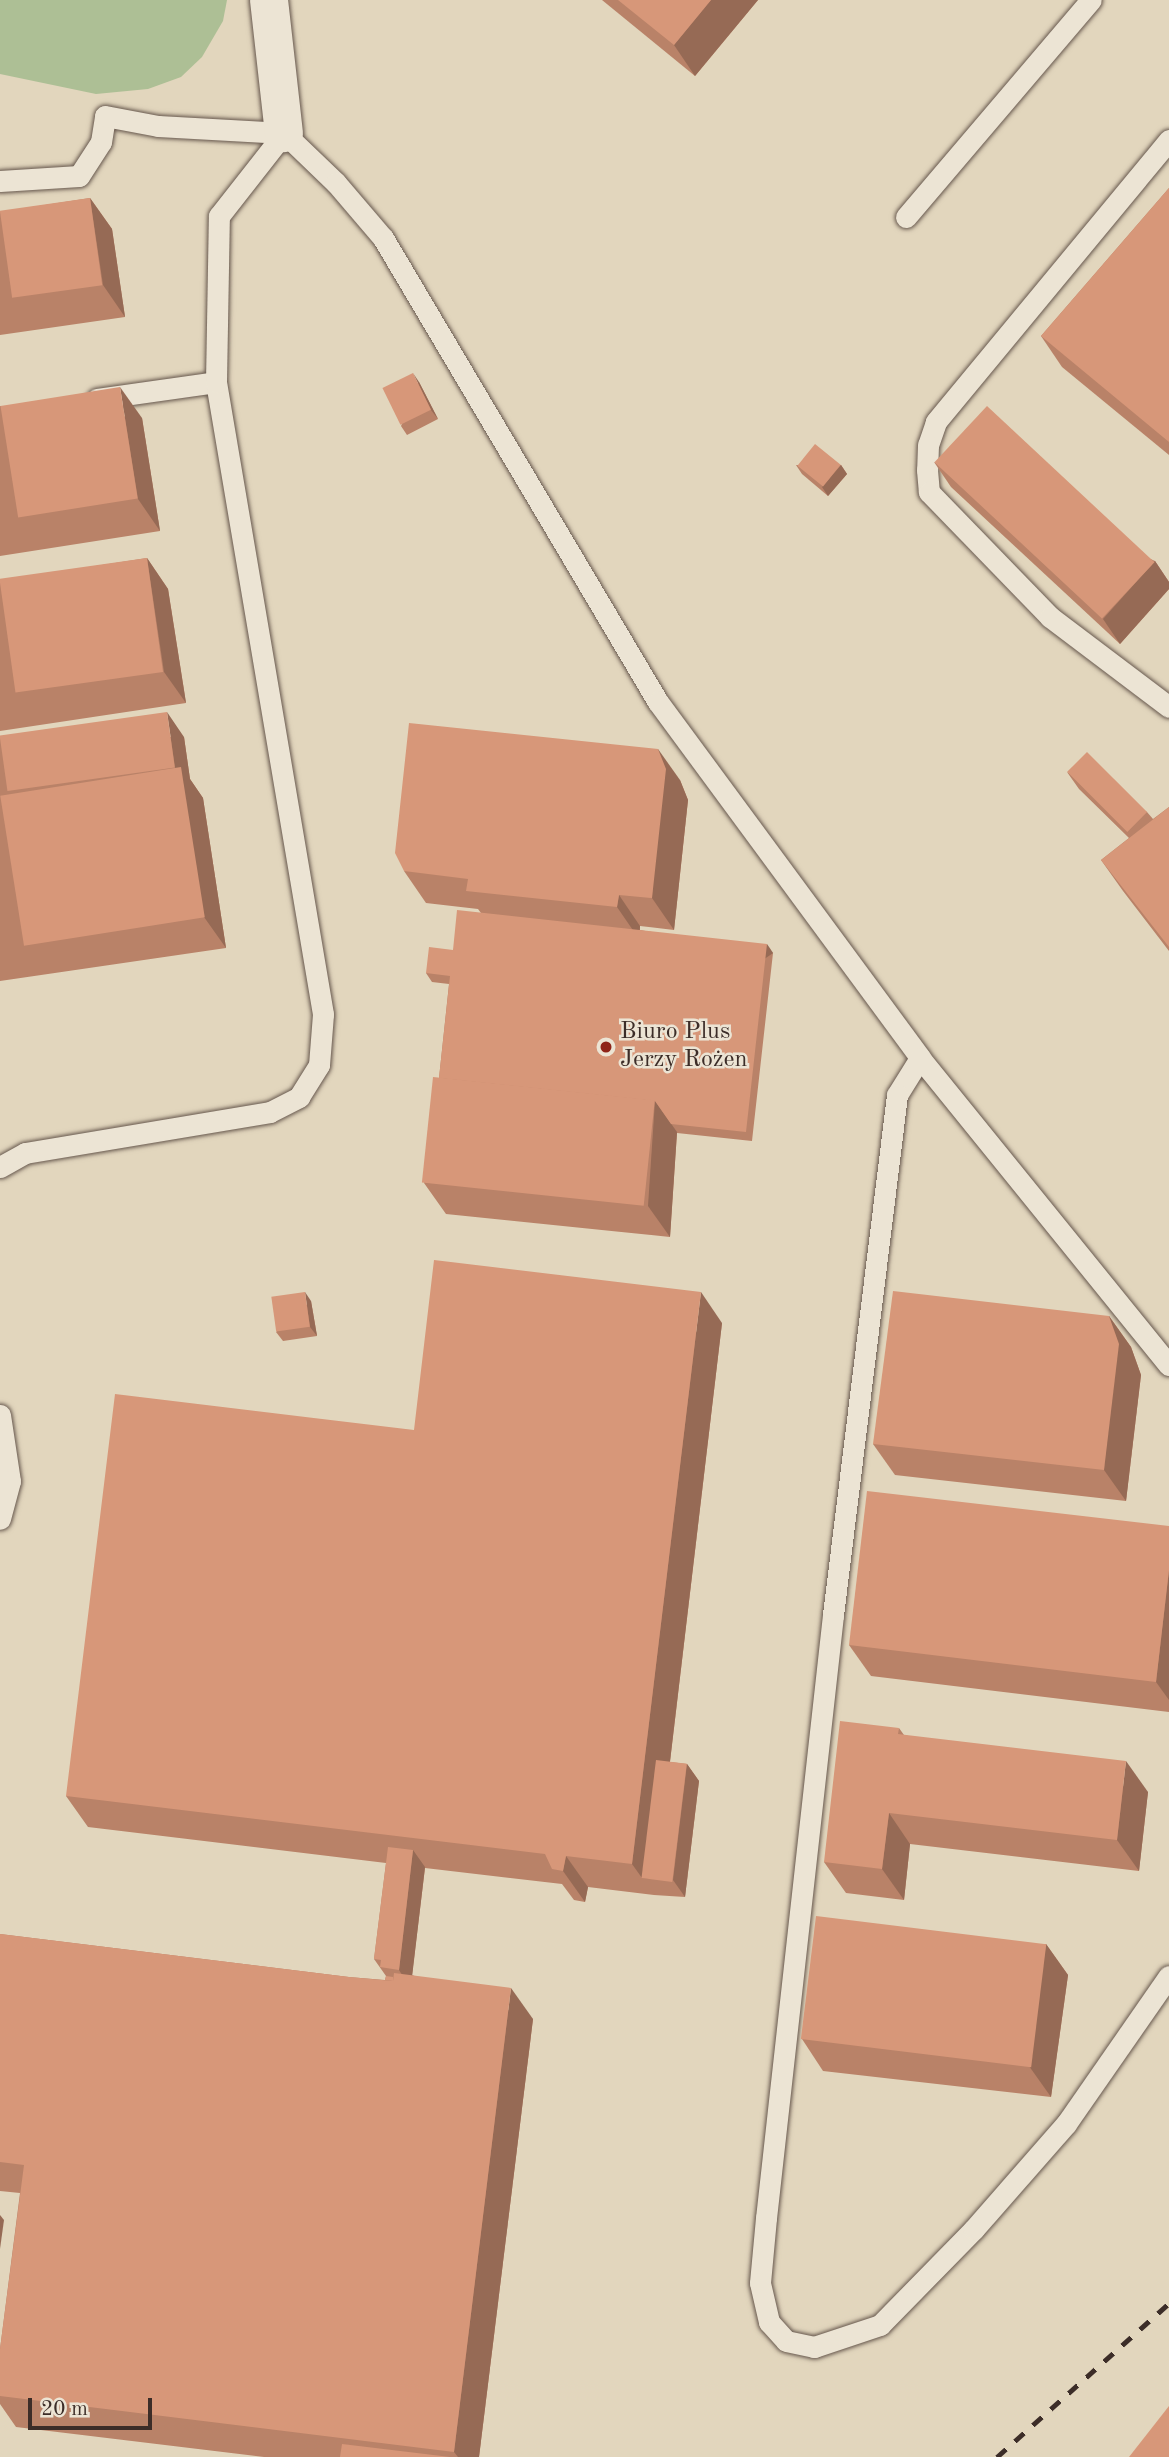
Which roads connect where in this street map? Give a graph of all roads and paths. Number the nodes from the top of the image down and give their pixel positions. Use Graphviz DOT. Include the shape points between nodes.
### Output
graph roads {
  1 [pos="269,0"];
  2 [pos="1091,0"];
  3 [pos="284,133"];
  4 [pos="1169,139"];
  5 [pos="0,181"];
  6 [pos="905,217"];
  7 [pos="216,382"];
  8 [pos="69,403"];
  9 [pos="1169,706"];
  10 [pos="920,1058"];
  11 [pos="0,1167"];
  12 [pos="1169,1365"];
  13 [pos="0,1415"];
  14 [pos="0,1520"];
  15 [pos="1169,1976"];
  1 -- 3 [label="street"];
  2 -- 6 [label="lane"];
  3 -- 5 [label="lane" via="158,126 105,116 102,142 79,176"];
  3 -- 7 [label="lane" via="219,216"];
  3 -- 10 [label="lane" via="336,183 383,238 658,702"];
  4 -- 9 [label="lane" via="936,422 928,445 927,470 929,492 1051,617"];
  7 -- 8 [label="lane"];
  7 -- 11 [label="lane" via="323,1014 319,1065 299,1097 270,1112 25,1153"];
  10 -- 12 [label="lane"];
  10 -- 15 [label="lane" via="897,1095 766,2218 760,2283 769,2322 786,2341 814,2347 880,2325 974,2229 1066,2123"];
  13 -- 14 [label="lane" via="10,1481"];
}
